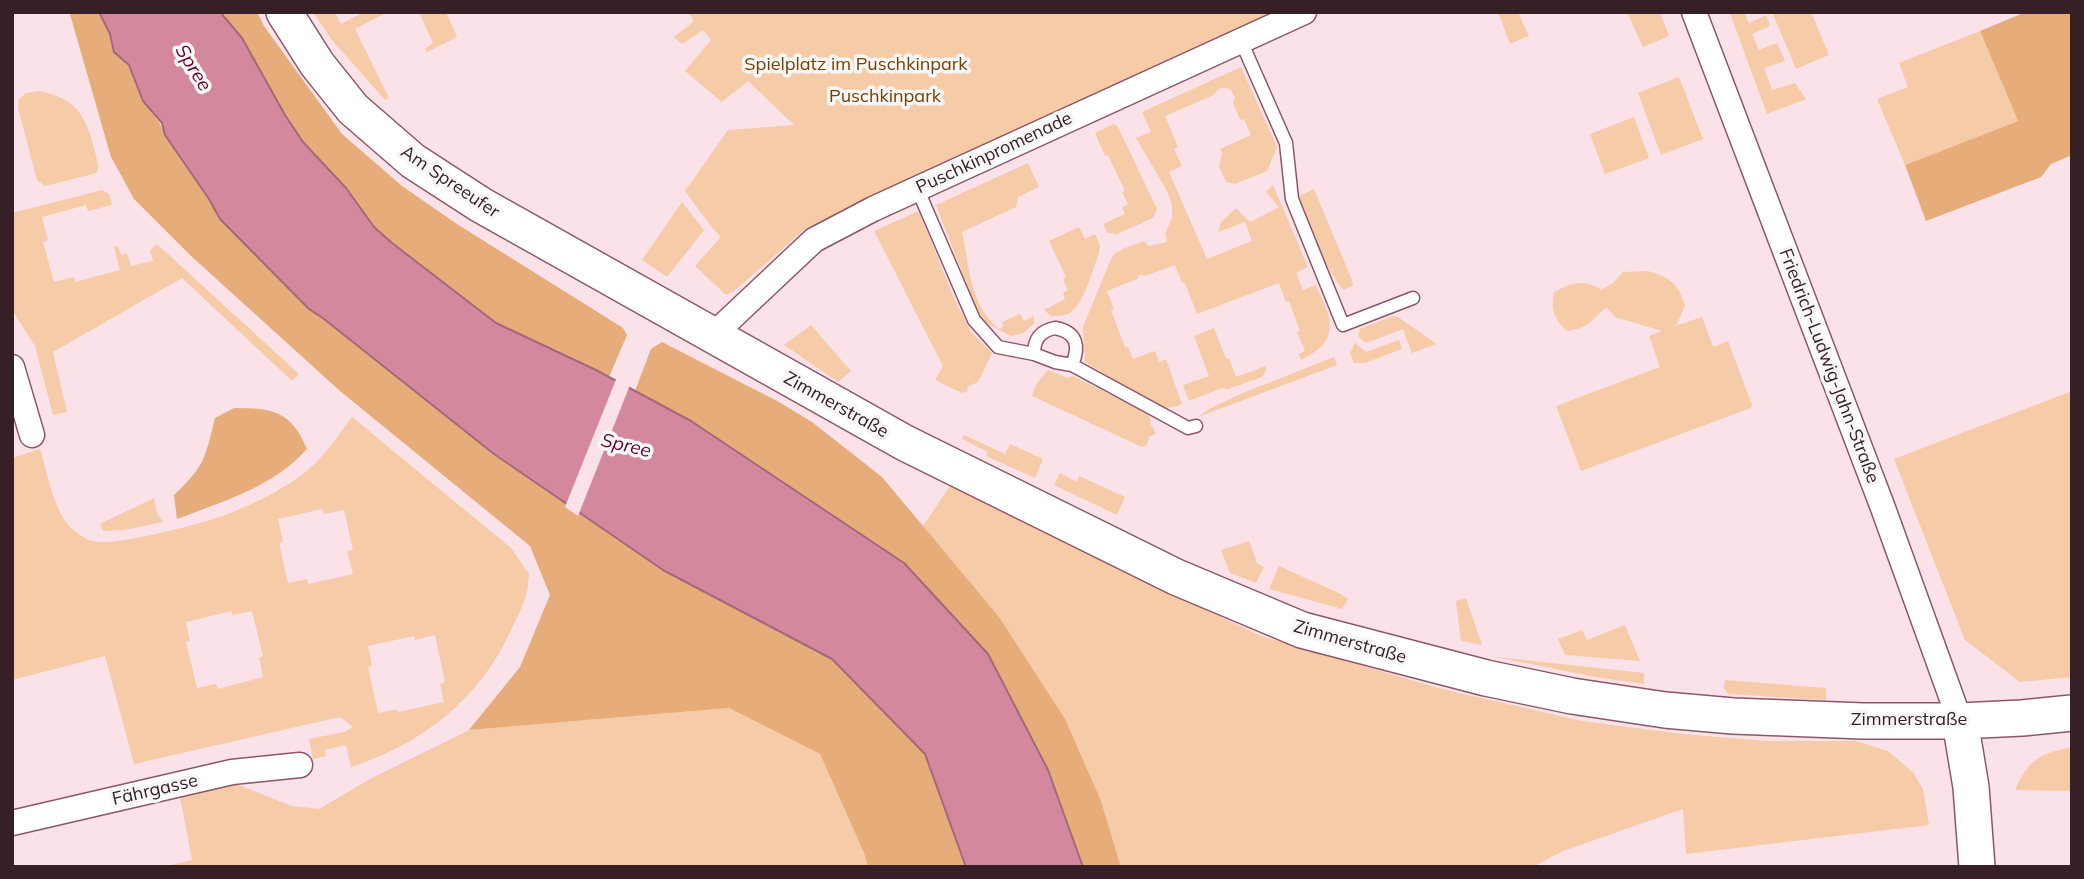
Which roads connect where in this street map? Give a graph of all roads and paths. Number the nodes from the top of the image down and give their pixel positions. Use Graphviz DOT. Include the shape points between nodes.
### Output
graph roads {
  1 [pos="285,12"];
  2 [pos="1304,12"];
  3 [pos="1694,12"];
  4 [pos="1241,41"];
  5 [pos="917,188"];
  6 [pos="1413,298"];
  7 [pos="656,304"];
  8 [pos="712,335"];
  9 [pos="1034,354"];
  10 [pos="1072,365"];
  11 [pos="12,367"];
  12 [pos="1196,426"];
  13 [pos="32,435"];
  14 [pos="2072,713"];
  15 [pos="1960,721"];
  16 [pos="300,765"];
  17 [pos="12,823"];
  18 [pos="1977,867"];
  1 -- 7 [label="street, Am Spreeufer" via="317,64 353,109 413,161"];
  2 -- 4 [label="street, Puschkinpromenade"];
  3 -- 15 [label="street, Friedrich-Ludwig-Jahn-Straße"];
  4 -- 5 [label="street, Puschkinpromenade"];
  4 -- 6 [label="lane" via="1286,143 1292,199 1343,325"];
  5 -- 8 [label="street, Puschkinpromenade" via="814,240"];
  5 -- 9 [label="lane" via="974,320 998,347"];
  7 -- 8 [label="street, Zimmerstraße"];
  8 -- 15 [label="street, Zimmerstraße" via="905,443 1176,577 1302,630 1486,678 1652,708 1733,716"];
  9 -- 10 [label="lane"];
  9 -- 10 [label="lane" via="1038,336 1055,328 1065,330 1076,344"];
  10 -- 12 [label="lane" via="1166,418 1188,428"];
  11 -- 13 [label="street"];
  14 -- 15 [label="street, Zimmerstraße"];
  15 -- 18 [label="street" via="1972,787"];
  16 -- 17 [label="street, Fährgasse" via="232,772"];
}
